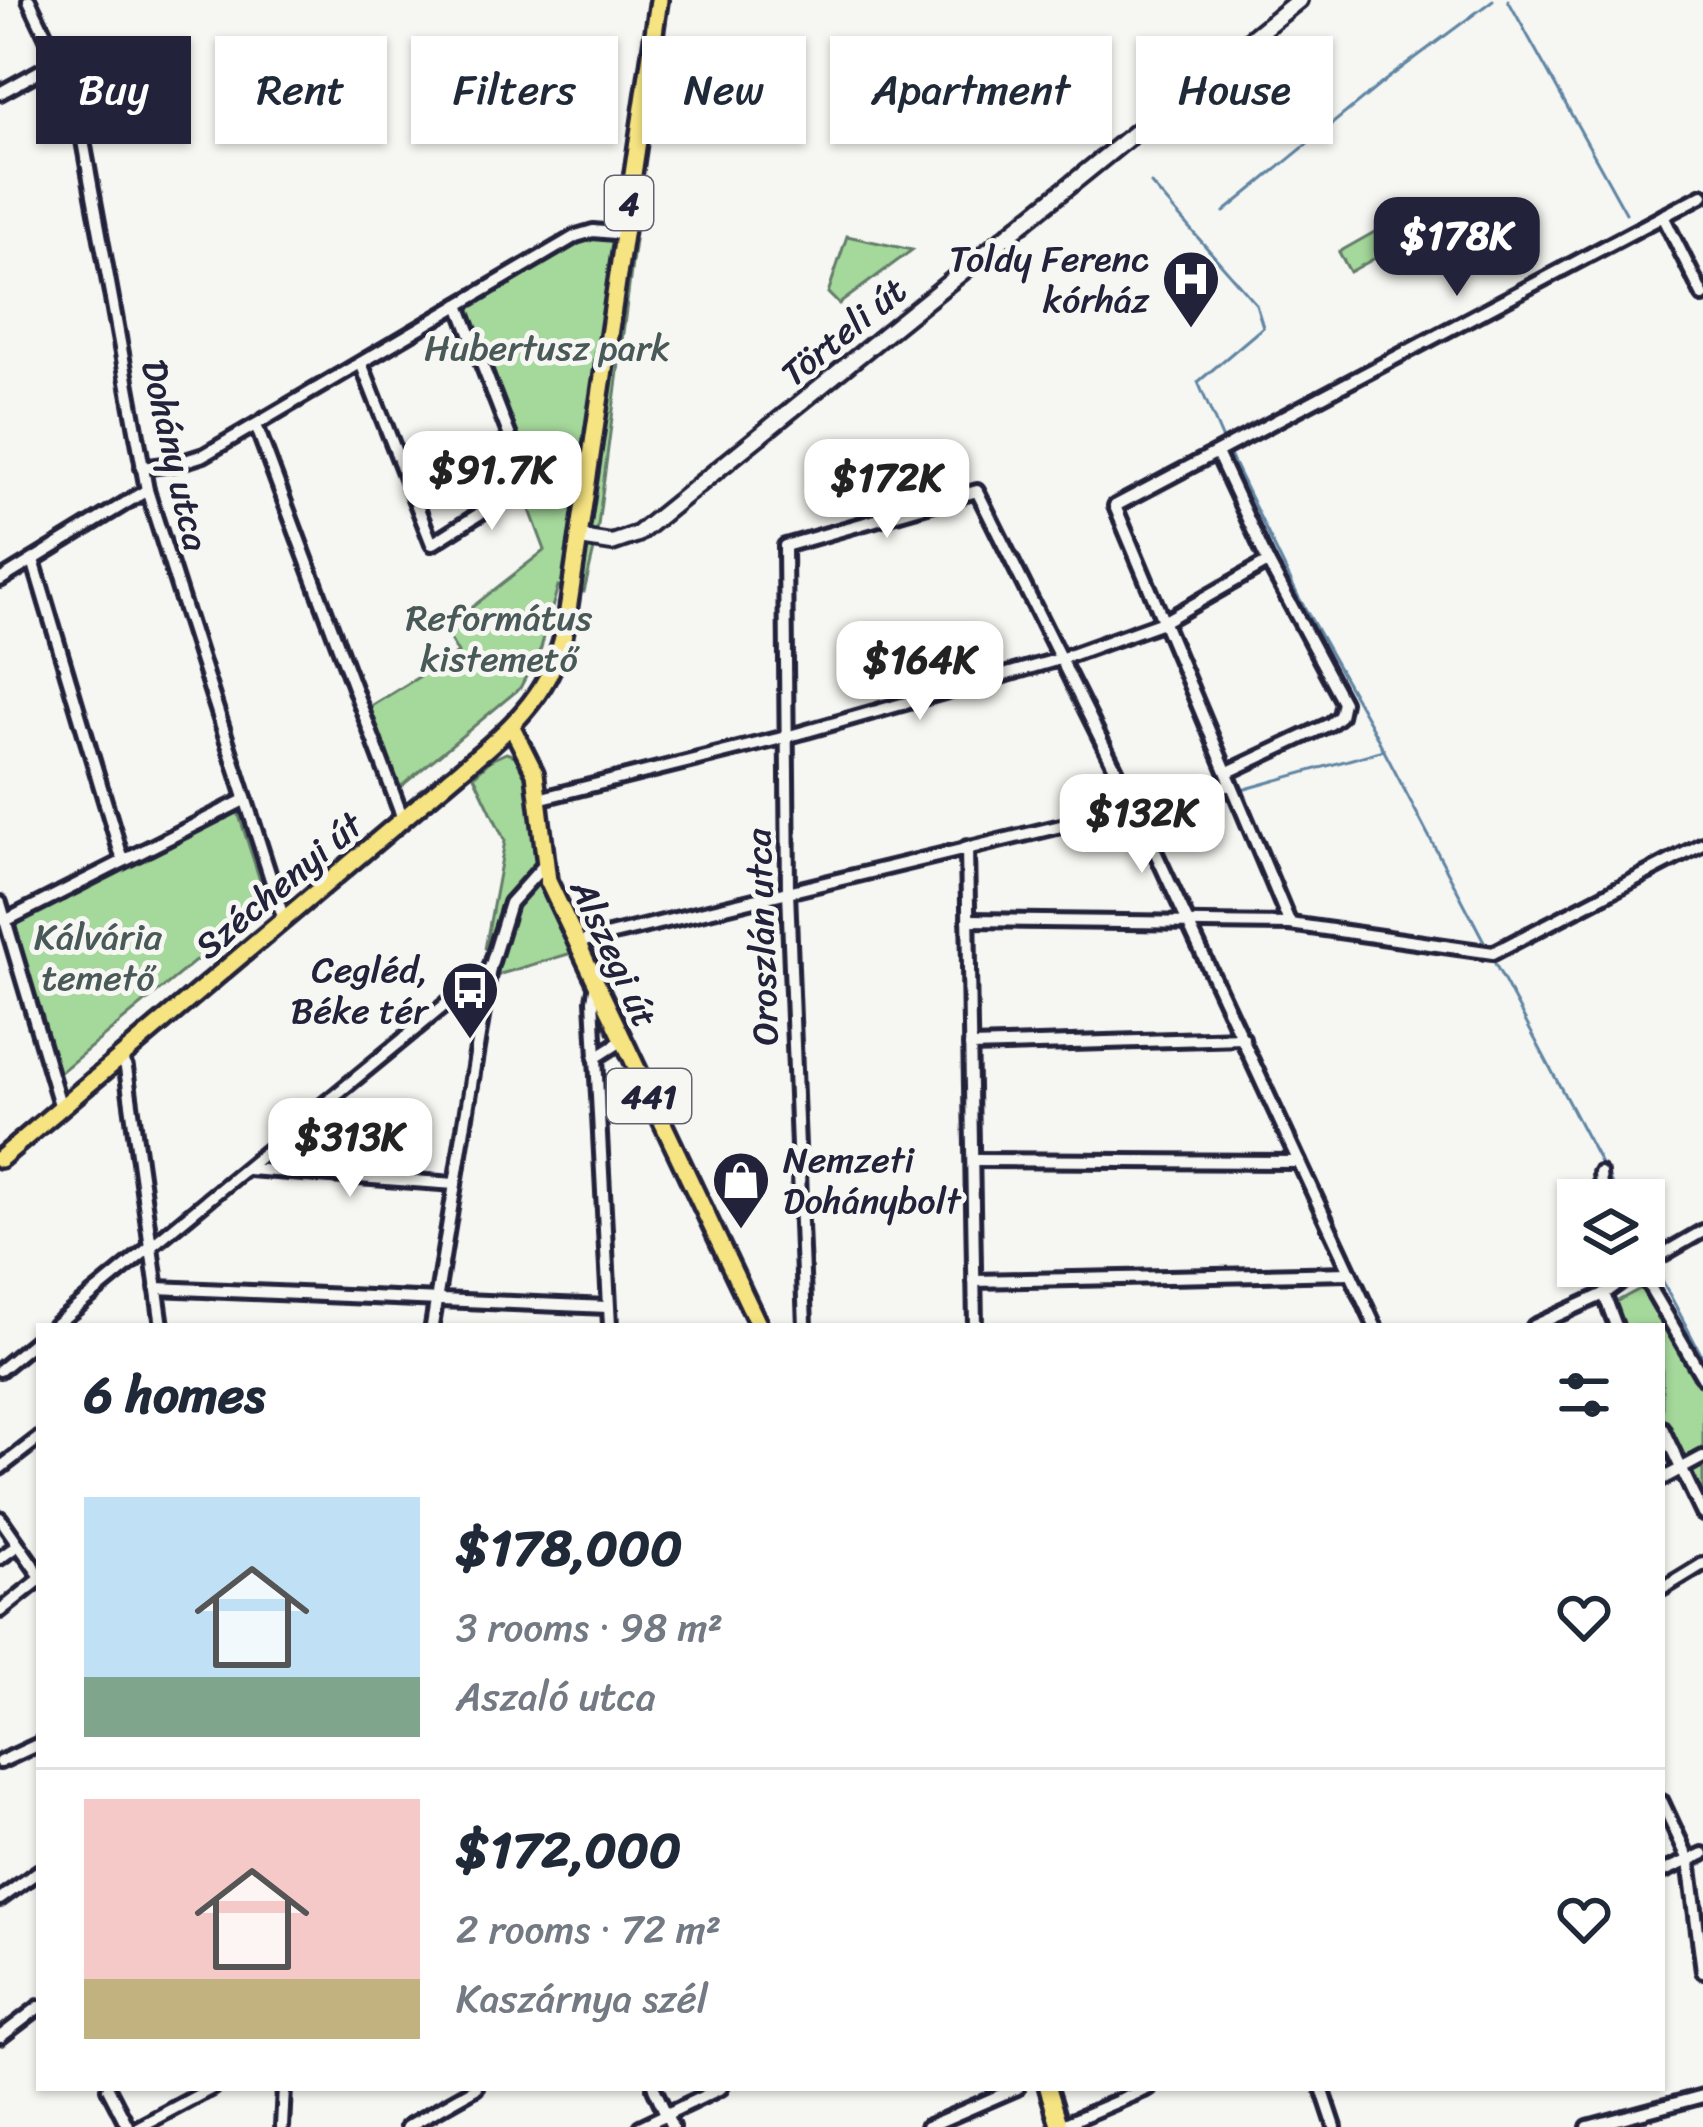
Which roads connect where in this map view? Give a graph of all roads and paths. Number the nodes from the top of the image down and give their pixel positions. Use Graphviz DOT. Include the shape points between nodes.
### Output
graph roads {
  1 [pos="46,0"];
  2 [pos="659,0"];
  3 [pos="1299,0"];
  4 [pos="31,3"];
  5 [pos="48,36"];
  6 [pos="36,73"];
  7 [pos="0,93"];
  8 [pos="83,144"];
  9 [pos="1703,195"];
  10 [pos="1663,216"];
  11 [pos="625,234"];
  12 [pos="1703,296"];
  13 [pos="459,305"];
  14 [pos="361,363"];
  15 [pos="256,425"];
  16 [pos="1223,449"];
  17 [pos="142,468"];
  18 [pos="147,490"];
  19 [pos="580,538"];
  20 [pos="33,560"];
  21 [pos="1268,562"];
  22 [pos="0,580"];
  23 [pos="1163,622"];
  24 [pos="1060,659"];
  25 [pos="512,727"];
  26 [pos="786,737"];
  27 [pos="487,748"];
  28 [pos="530,757"];
  29 [pos="1229,779"];
  30 [pos="538,799"];
  31 [pos="244,800"];
  32 [pos="1135,808"];
  33 [pos="403,819"];
  34 [pos="1703,844"];
  35 [pos="967,847"];
  36 [pos="123,861"];
  37 [pos="545,864"];
  38 [pos="788,891"];
  39 [pos="0,903"];
  40 [pos="284,920"];
  41 [pos="968,920"];
  42 [pos="5,921"];
  43 [pos="1190,924"];
  44 [pos="1290,924"];
  45 [pos="576,943"];
  46 [pos="5,945"];
  47 [pos="490,968"];
  48 [pos="596,984"];
  49 [pos="1243,1038"];
  50 [pos="623,1040"];
  51 [pos="970,1046"];
  52 [pos="121,1058"];
  53 [pos="595,1058"];
  54 [pos="61,1108"];
  55 [pos="0,1159"];
  56 [pos="973,1160"];
  57 [pos="1299,1162"];
  58 [pos="248,1169"];
  59 [pos="1600,1173"];
  60 [pos="1600,1179"];
  61 [pos="454,1184"];
  62 [pos="1703,1231"];
  63 [pos="150,1248"];
  64 [pos="1665,1252"];
  65 [pos="1350,1273"];
  66 [pos="974,1281"];
  67 [pos="1613,1287"];
  68 [pos="1658,1287"];
  69 [pos="156,1288"];
  70 [pos="1604,1294"];
  71 [pos="435,1302"];
  72 [pos="608,1307"];
  73 [pos="58,1323"];
  74 [pos="162,1323"];
  75 [pos="432,1323"];
  76 [pos="610,1323"];
  77 [pos="758,1323"];
  78 [pos="805,1323"];
  79 [pos="975,1323"];
  80 [pos="1374,1323"];
  81 [pos="1541,1323"];
  82 [pos="1615,1323"];
  83 [pos="36,1340"];
  84 [pos="0,1370"];
  85 [pos="1703,1378"];
  86 [pos="1665,1433"];
  87 [pos="36,1440"];
  88 [pos="1703,1457"];
  89 [pos="0,1468"];
  90 [pos="1682,1470"];
  91 [pos="1665,1478"];
  92 [pos="1703,1514"];
  93 [pos="0,1518"];
  94 [pos="18,1545"];
  95 [pos="0,1558"];
  96 [pos="1703,1564"];
  97 [pos="36,1572"];
  98 [pos="36,1580"];
  99 [pos="1665,1587"];
  100 [pos="0,1611"];
  101 [pos="36,1745"];
  102 [pos="0,1762"];
  103 [pos="1665,1808"];
  104 [pos="1703,1854"];
  105 [pos="1689,1860"];
  106 [pos="1665,1870"];
  107 [pos="36,1873"];
  108 [pos="0,1899"];
  109 [pos="1703,1971"];
  110 [pos="36,2009"];
  111 [pos="0,2037"];
  112 [pos="110,2091"];
  113 [pos="206,2091"];
  114 [pos="284,2091"];
  115 [pos="471,2091"];
  116 [pos="655,2091"];
  117 [pos="715,2091"];
  118 [pos="1010,2091"];
  119 [pos="1049,2091"];
  120 [pos="1142,2091"];
  121 [pos="1323,2091"];
  122 [pos="1703,2096"];
  123 [pos="666,2114"];
  124 [pos="128,2127"];
  125 [pos="139,2127"];
  126 [pos="282,2127"];
  127 [pos="406,2127"];
  128 [pos="640,2127"];
  129 [pos="672,2127"];
  130 [pos="927,2127"];
  131 [pos="1060,2127"];
  132 [pos="1335,2127"];
  133 [pos="1588,2127"];
  1 -- 4 [label="street"];
  2 -- 11 [label="main road, 4"];
  3 -- 19 [label="main road, Törteli út" via="638,534 613,543"];
  4 -- 5 [label="street, Dohány utca"];
  6 -- 7 [label="street"];
  8 -- 17 [label="street, Dohány utca"];
  9 -- 10 [label="street"];
  10 -- 12 [label="street"];
  10 -- 16 [label="street"];
  11 -- 13 [label="street" via="575,236"];
  11 -- 19 [label="main road, 4"];
  13 -- 14 [label="street"];
  13 -- 14 [label="street" via="528,483 432,544"];
  14 -- 15 [label="street"];
  15 -- 17 [label="street" via="191,460"];
  15 -- 33 [label="street"];
  16 -- 21 [label="street"];
  16 -- 23 [label="street" via="1115,506"];
  17 -- 18 [label="street, Dohány utca"];
  18 -- 20 [label="street"];
  18 -- 31 [label="street, Dohány utca"];
  19 -- 25 [label="main road, Széchenyi út / 4" via="563,642 536,699"];
  20 -- 22 [label="street"];
  20 -- 36 [label="street"];
  21 -- 23 [label="street"];
  21 -- 29 [label="street" via="1342,710"];
  23 -- 24 [label="street"];
  23 -- 29 [label="street"];
  24 -- 26 [label="street"];
  24 -- 26 [label="street, Oroszlán utca" via="977,491 784,546"];
  24 -- 32 [label="street"];
  25 -- 27 [label="main road, Széchenyi út / 4"];
  25 -- 28 [label="main road, Alszegi út / 441"];
  26 -- 30 [label="street"];
  26 -- 38 [label="street, Oroszlán utca"];
  27 -- 28 [label="main road" via="512,743"];
  27 -- 33 [label="main road, Széchenyi út / 4"];
  28 -- 30 [label="main road, Alszegi út / 441"];
  29 -- 32 [label="street"];
  29 -- 44 [label="street"];
  30 -- 37 [label="main road, Alszegi út / 441"];
  31 -- 36 [label="street"];
  31 -- 40 [label="street, Dohány utca"];
  32 -- 35 [label="street"];
  32 -- 43 [label="street"];
  33 -- 40 [label="main road, Széchenyi út / 4"];
  34 -- 44 [label="street" via="1489,953"];
  35 -- 38 [label="street"];
  35 -- 41 [label="street"];
  36 -- 42 [label="street"];
  37 -- 45 [label="main road, Alszegi út / 441"];
  37 -- 47 [label="street" via="510,903"];
  38 -- 45 [label="street"];
  38 -- 78 [label="street, Oroszlán utca"];
  39 -- 42 [label="street"];
  40 -- 52 [label="main road, Széchenyi út / 4"];
  41 -- 43 [label="street"];
  41 -- 51 [label="street"];
  42 -- 46 [label="street"];
  43 -- 44 [label="street"];
  43 -- 49 [label="street"];
  45 -- 48 [label="main road, Alszegi út / 441"];
  46 -- 54 [label="street"];
  47 -- 58 [label="street"];
  47 -- 61 [label="street"];
  48 -- 50 [label="main road, Alszegi út / 441"];
  48 -- 53 [label="street"];
  49 -- 51 [label="street"];
  49 -- 57 [label="street"];
  50 -- 53 [label="street"];
  50 -- 77 [label="main road, Alszegi út / 441"];
  51 -- 56 [label="street"];
  52 -- 54 [label="main road, Széchenyi út / 4"];
  52 -- 63 [label="street"];
  53 -- 72 [label="street"];
  54 -- 55 [label="main road, Széchenyi út / 4"];
  56 -- 57 [label="street"];
  56 -- 66 [label="street"];
  57 -- 65 [label="street"];
  58 -- 61 [label="street"];
  58 -- 63 [label="street"];
  59 -- 60 [label="street"];
  61 -- 71 [label="street"];
  62 -- 64 [label="street"];
  63 -- 69 [label="street"];
  63 -- 73 [label="street"];
  65 -- 66 [label="street"];
  65 -- 80 [label="street"];
  66 -- 79 [label="street"];
  67 -- 70 [label="street"];
  68 -- 85 [label="street"];
  69 -- 71 [label="street"];
  69 -- 74 [label="street"];
  70 -- 81 [label="street"];
  70 -- 82 [label="street"];
  71 -- 72 [label="street"];
  71 -- 75 [label="street"];
  72 -- 76 [label="street"];
  83 -- 84 [label="street"];
  86 -- 90 [label="street"];
  87 -- 89 [label="street"];
  88 -- 90 [label="street"];
  90 -- 91 [label="street"];
  90 -- 92 [label="street"];
  93 -- 94 [label="street"];
  94 -- 95 [label="street"];
  94 -- 97 [label="street"];
  96 -- 99 [label="street"];
  98 -- 100 [label="street"];
  101 -- 102 [label="street"];
  103 -- 105 [label="street"];
  104 -- 105 [label="street"];
  105 -- 106 [label="street"];
  105 -- 109 [label="street"];
  107 -- 108 [label="street"];
  110 -- 111 [label="street"];
  112 -- 124 [label="street"];
  113 -- 125 [label="street"];
  114 -- 126 [label="street"];
  115 -- 127 [label="street"];
  116 -- 123 [label="street"];
  117 -- 123 [label="street"];
  118 -- 130 [label="street"];
  119 -- 131 [label="main road"];
  120 -- 131 [label="street"];
  121 -- 132 [label="street"];
  122 -- 133 [label="street"];
  123 -- 128 [label="street"];
  123 -- 129 [label="street"];
}
